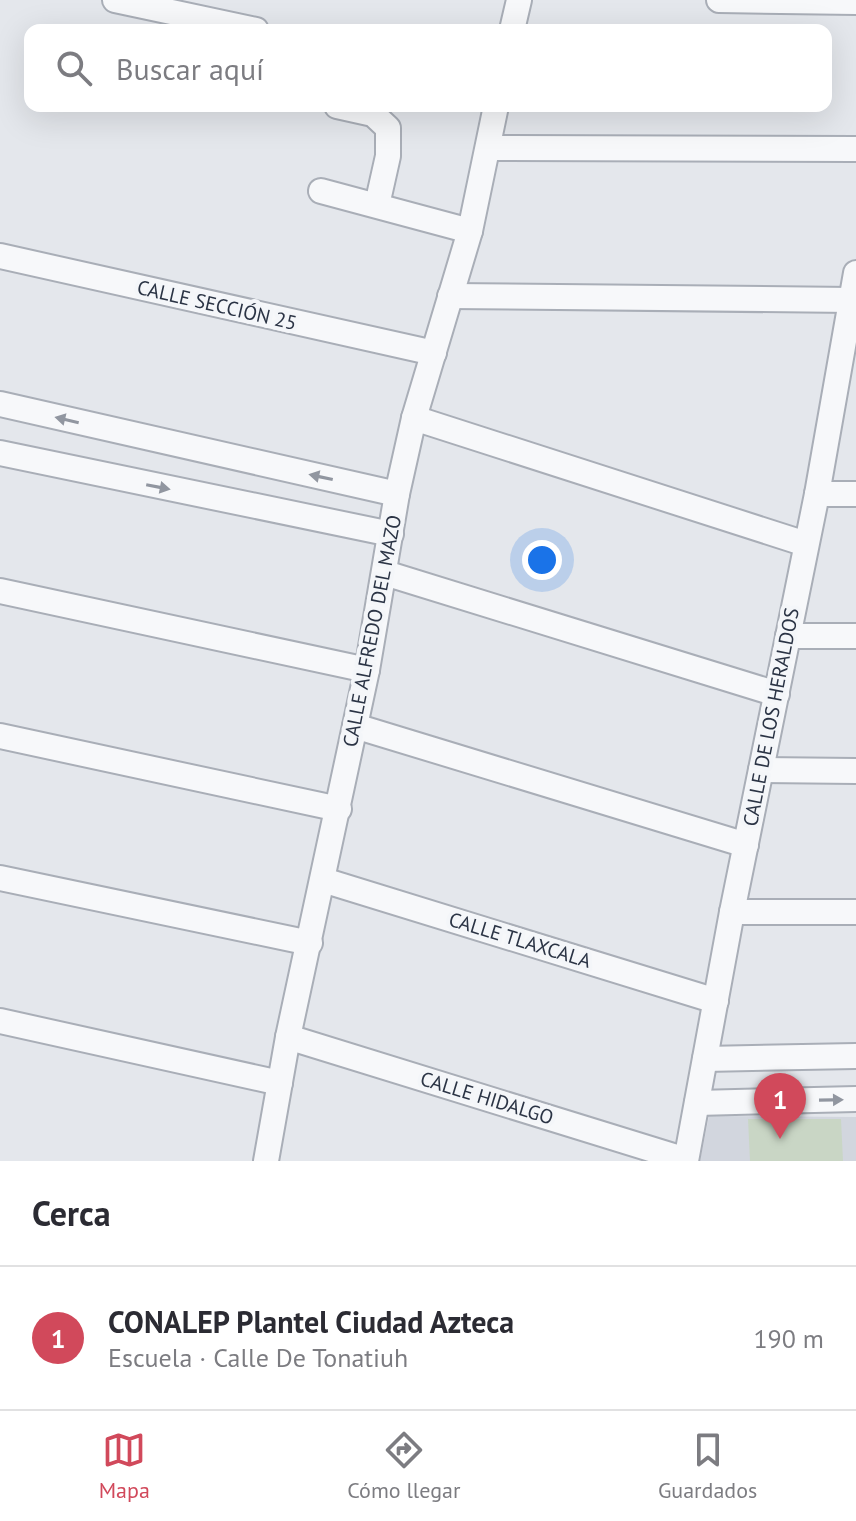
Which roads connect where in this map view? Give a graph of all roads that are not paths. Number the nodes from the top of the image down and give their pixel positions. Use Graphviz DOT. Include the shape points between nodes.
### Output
graph roads {
  1 [pos="115,0"];
  2 [pos="519,0"];
  3 [pos="719,0"];
  4 [pos="856,2"];
  5 [pos="228,24"];
  6 [pos="513,24"];
  7 [pos="364,112"];
  8 [pos="495,112"];
  9 [pos="488,148"];
  10 [pos="856,149"];
  11 [pos="321,191"];
  12 [pos="377,205"];
  13 [pos="470,231"];
  14 [pos="0,256"];
  15 [pos="856,273"];
  16 [pos="450,296"];
  17 [pos="852,300"];
  18 [pos="849,352"];
  19 [pos="434,353"];
  20 [pos="0,404"];
  21 [pos="414,418"];
  22 [pos="0,453"];
  23 [pos="397,494"];
  24 [pos="817,494"];
  25 [pos="856,494"];
  26 [pos="391,534"];
  27 [pos="806,544"];
  28 [pos="385,573"];
  29 [pos="0,591"];
  30 [pos="788,636"];
  31 [pos="856,636"];
  32 [pos="367,670"];
  33 [pos="777,694"];
  34 [pos="355,726"];
  35 [pos="0,736"];
  36 [pos="761,770"];
  37 [pos="856,771"];
  38 [pos="339,809"];
  39 [pos="746,845"];
  40 [pos="0,878"];
  41 [pos="323,880"];
  42 [pos="732,912"];
  43 [pos="856,912"];
  44 [pos="310,943"];
  45 [pos="716,1001"];
  46 [pos="0,1021"];
  47 [pos="288,1037"];
  48 [pos="856,1056"];
  49 [pos="705,1059"];
  50 [pos="280,1083"];
  51 [pos="856,1099"];
  52 [pos="697,1103"];
  53 [pos="686,1160"];
  54 [pos="266,1161"];
  1 -- 5 [label="street"];
  2 -- 6 [label="street"];
  3 -- 4 [label="street"];
  7 -- 12 [label="street" via="388,128"];
  8 -- 9 [label="street, CALLE ALFREDO DEL MAZO"];
  9 -- 10 [label="street"];
  9 -- 13 [label="street, CALLE ALFREDO DEL MAZO"];
  11 -- 12 [label="street"];
  12 -- 13 [label="street"];
  13 -- 16 [label="street, CALLE ALFREDO DEL MAZO"];
  14 -- 19 [label="street, CALLE SECCIÓN 25"];
  15 -- 17 [label="street, CALLE DE LOS HERALDOS"];
  16 -- 17 [label="street"];
  16 -- 19 [label="street, CALLE ALFREDO DEL MAZO"];
  17 -- 18 [label="street, CALLE DE LOS HERALDOS"];
  18 -- 24 [label="street, CALLE DE LOS HERALDOS"];
  19 -- 21 [label="street, CALLE ALFREDO DEL MAZO"];
  23 -- 20 [label="street, one-way"];
  21 -- 23 [label="street, CALLE ALFREDO DEL MAZO"];
  21 -- 27 [label="street"];
  22 -- 26 [label="street, one-way"];
  23 -- 26 [label="street, CALLE ALFREDO DEL MAZO"];
  24 -- 25 [label="street"];
  24 -- 27 [label="street, CALLE DE LOS HERALDOS"];
  26 -- 28 [label="street, CALLE ALFREDO DEL MAZO"];
  27 -- 30 [label="street, CALLE DE LOS HERALDOS"];
  28 -- 32 [label="street, CALLE ALFREDO DEL MAZO"];
  28 -- 33 [label="street"];
  29 -- 32 [label="street"];
  30 -- 31 [label="street"];
  30 -- 33 [label="street, CALLE DE LOS HERALDOS"];
  32 -- 34 [label="street, CALLE ALFREDO DEL MAZO"];
  33 -- 36 [label="street, CALLE DE LOS HERALDOS"];
  34 -- 38 [label="street, CALLE ALFREDO DEL MAZO"];
  34 -- 39 [label="street"];
  35 -- 38 [label="street"];
  36 -- 37 [label="street"];
  36 -- 39 [label="street, CALLE DE LOS HERALDOS"];
  38 -- 41 [label="street, CALLE ALFREDO DEL MAZO"];
  39 -- 42 [label="street, CALLE DE LOS HERALDOS"];
  40 -- 44 [label="street"];
  41 -- 44 [label="street, CALLE ALFREDO DEL MAZO"];
  41 -- 45 [label="street, CALLE TLAXCALA"];
  42 -- 43 [label="street"];
  42 -- 45 [label="street, CALLE DE LOS HERALDOS"];
  44 -- 47 [label="street, CALLE ALFREDO DEL MAZO"];
  45 -- 49 [label="street, CALLE DE LOS HERALDOS"];
  46 -- 50 [label="street"];
  47 -- 50 [label="street, CALLE ALFREDO DEL MAZO"];
  47 -- 53 [label="street, CALLE HIDALGO"];
  48 -- 49 [label="street"];
  49 -- 52 [label="street, CALLE DE LOS HERALDOS"];
  50 -- 54 [label="street, CALLE ALFREDO DEL MAZO"];
  52 -- 51 [label="street, one-way"];
  52 -- 53 [label="street, CALLE DE LOS HERALDOS"];
}
